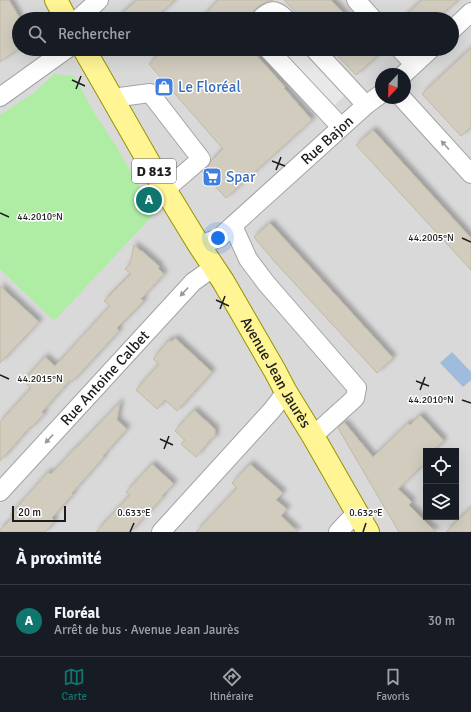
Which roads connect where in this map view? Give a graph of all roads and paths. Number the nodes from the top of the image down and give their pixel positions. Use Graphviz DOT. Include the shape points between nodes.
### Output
graph roads {
  1 [pos="56,0"];
  2 [pos="99,0"];
  3 [pos="356,0"];
  4 [pos="62,12"];
  5 [pos="86,12"];
  6 [pos="268,12"];
  7 [pos="278,12"];
  8 [pos="367,12"];
  9 [pos="471,12"];
  10 [pos="459,23"];
  11 [pos="57,56"];
  12 [pos="88,56"];
  13 [pos="275,56"];
  14 [pos="320,56"];
  15 [pos="403,56"];
  16 [pos="423,56"];
  17 [pos="409,68"];
  18 [pos="410,68"];
  19 [pos="0,97"];
  20 [pos="112,98"];
  21 [pos="375,98"];
  22 [pos="407,104"];
  23 [pos="366,105"];
  24 [pos="341,127"];
  25 [pos="471,174"];
  26 [pos="165,190"];
  27 [pos="233,226"];
  28 [pos="199,245"];
  29 [pos="214,267"];
  30 [pos="286,392"];
  31 [pos="313,436"];
  32 [pos="0,492"];
  33 [pos="356,512"];
  34 [pos="161,532"];
  35 [pos="338,532"];
  36 [pos="368,532"];
  1 -- 4 [label="main road"];
  2 -- 5 [label="street"];
  3 -- 8 [label="street"];
  6 -- 7 [label="street"];
  9 -- 10 [label="street"];
  11 -- 19 [label="street"];
  12 -- 20 [label="main road, Avenue Jean Jaurès / D 813"];
  13 -- 24 [label="street"];
  14 -- 23 [label="street"];
  15 -- 17 [label="street"];
  16 -- 18 [label="street"];
  20 -- 26 [label="main road, Avenue Jean Jaurès / D 813"];
  20 -- 26 [label="street" via="150,93 201,159"];
  21 -- 23 [label="street, Rue Bajon"];
  25 -- 22 [label="street, one-way"];
  23 -- 24 [label="street, Rue Bajon"];
  24 -- 27 [label="street, Rue Bajon"];
  26 -- 28 [label="main road, Avenue Jean Jaurès / D 813"];
  27 -- 28 [label="street, Rue Bajon" via="219,238"];
  27 -- 31 [label="street" via="248,259 266,283 357,388 355,398"];
  28 -- 29 [label="main road, Avenue Jean Jaurès / D 813"];
  29 -- 30 [label="main road, Avenue Jean Jaurès / D 813"];
  29 -- 32 [label="street, Rue Antoine Calbet, one-way" via="193,282"];
  30 -- 31 [label="main road, Avenue Jean Jaurès / D 813"];
  30 -- 34 [label="street"];
  31 -- 33 [label="main road, Avenue Jean Jaurès / D 813"];
  33 -- 35 [label="street"];
  33 -- 36 [label="main road, Avenue Jean Jaurès / D 813"];
}
